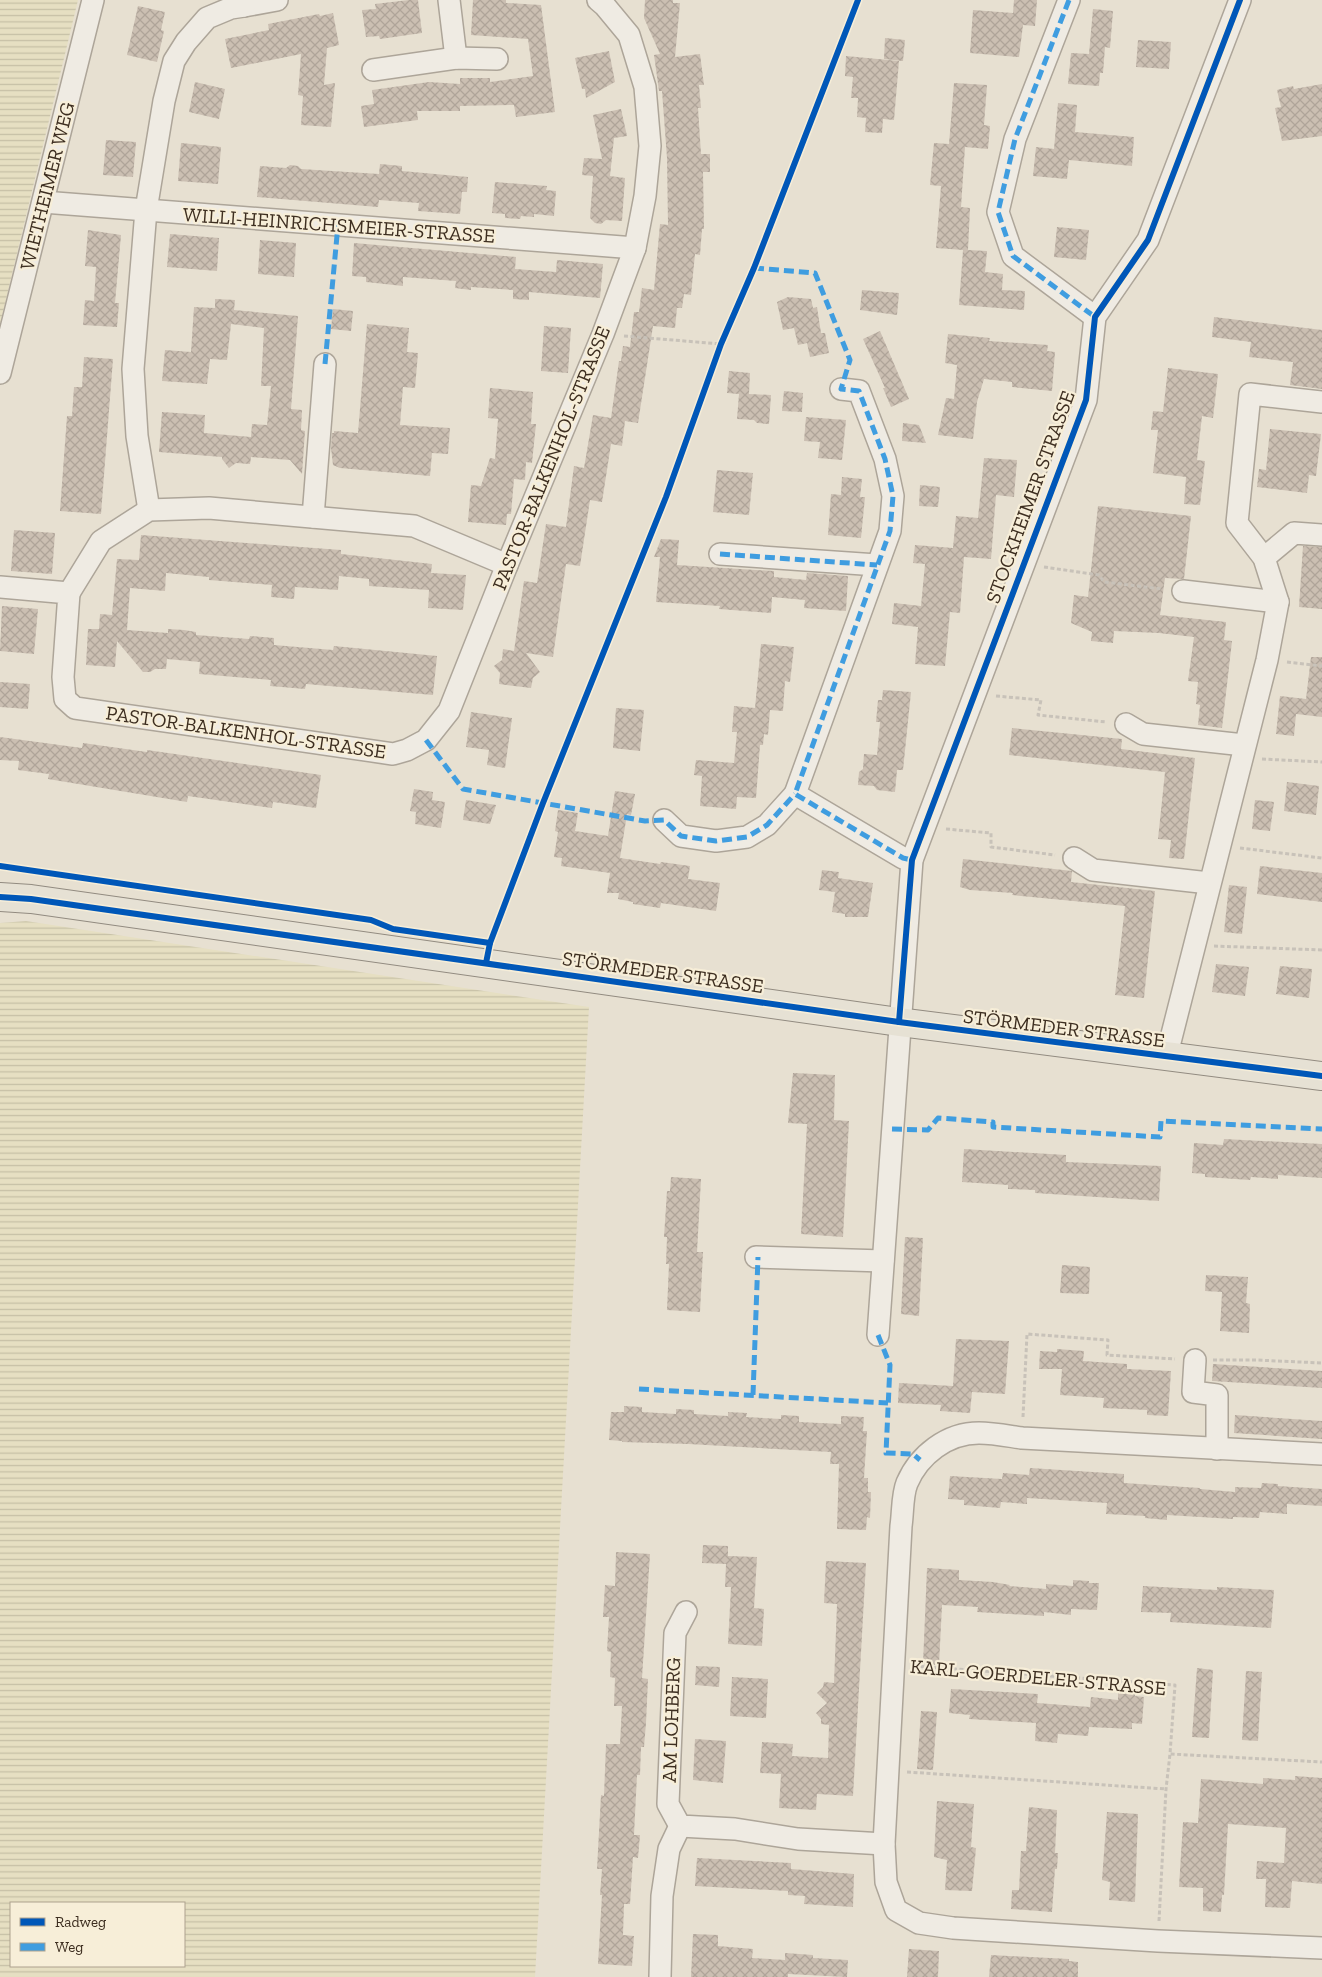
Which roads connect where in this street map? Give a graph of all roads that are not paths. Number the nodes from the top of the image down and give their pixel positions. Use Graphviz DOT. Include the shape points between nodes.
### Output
graph roads {
  1 [pos="94,0"];
  2 [pos="278,0"];
  3 [pos="449,0"];
  4 [pos="598,0"];
  5 [pos="1069,0"];
  6 [pos="1240,0"];
  7 [pos="244,3"];
  8 [pos="456,58"];
  9 [pos="497,59"];
  10 [pos="373,70"];
  11 [pos="43,202"];
  12 [pos="146,210"];
  13 [pos="635,248"];
  14 [pos="1095,317"];
  15 [pos="325,364"];
  16 [pos="0,373"];
  17 [pos="841,389"];
  18 [pos="1322,402"];
  19 [pos="149,510"];
  20 [pos="313,517"];
  21 [pos="1322,535"];
  22 [pos="720,554"];
  23 [pos="1264,558"];
  24 [pos="506,565"];
  25 [pos="877,565"];
  26 [pos="0,587"];
  27 [pos="1183,591"];
  28 [pos="69,593"];
  29 [pos="1278,602"];
  30 [pos="1126,724"];
  31 [pos="1244,745"];
  32 [pos="795,794"];
  33 [pos="664,820"];
  34 [pos="1074,858"];
  35 [pos="912,860"];
  36 [pos="1209,883"];
  37 [pos="0,897"];
  38 [pos="899,1022"];
  39 [pos="1166,1058"];
  40 [pos="1322,1076"];
  41 [pos="756,1256"];
  42 [pos="883,1261"];
  43 [pos="878,1335"];
  44 [pos="1195,1360"];
  45 [pos="1217,1449"];
  46 [pos="1322,1454"];
  47 [pos="686,1612"];
  48 [pos="680,1826"];
  49 [pos="884,1844"];
  50 [pos="1322,1948"];
  51 [pos="660,1977"];
  1 -- 11 [label="street, WIETHEIMER WEG"];
  2 -- 7 [label="street"];
  3 -- 8 [label="street"];
  4 -- 13 [label="street, PASTOR-BALKENHOL-STRASSE" via="629,35 645,87 650,146"];
  5 -- 14 [label="street" via="1015,139 998,212 1013,256"];
  6 -- 14 [label="street, STOCKHEIMER STRASSE" via="1148,240"];
  7 -- 12 [label="street" via="207,18 174,61"];
  8 -- 9 [label="street"];
  8 -- 10 [label="street"];
  11 -- 12 [label="street, WILLI-HEINRICHSMEIER-STRASSE"];
  11 -- 16 [label="street, WIETHEIMER WEG"];
  12 -- 13 [label="street, WILLI-HEINRICHSMEIER-STRASSE"];
  12 -- 19 [label="street" via="133,369 137,436"];
  13 -- 24 [label="street, PASTOR-BALKENHOL-STRASSE" via="603,334"];
  14 -- 35 [label="street, STOCKHEIMER STRASSE" via="1086,400"];
  15 -- 20 [label="street"];
  17 -- 25 [label="street" via="859,391 885,459 893,496 890,531"];
  18 -- 23 [label="street" via="1250,394 1237,524"];
  19 -- 20 [label="street" via="209,508"];
  19 -- 28 [label="street" via="102,541"];
  20 -- 24 [label="street" via="414,526"];
  21 -- 23 [label="street" via="1294,533"];
  22 -- 25 [label="street"];
  23 -- 29 [label="street"];
  24 -- 28 [label="street, PASTOR-BALKENHOL-STRASSE" via="449,711 426,740 393,754 75,708 65,699 63,677"];
  25 -- 32 [label="street"];
  26 -- 28 [label="street"];
  27 -- 29 [label="street"];
  29 -- 31 [label="street" via="1267,660"];
  30 -- 31 [label="street" via="1143,734"];
  31 -- 36 [label="street"];
  32 -- 33 [label="street" via="767,825 747,837 716,841 681,836"];
  32 -- 35 [label="street" via="903,858"];
  34 -- 36 [label="street" via="1093,870"];
  35 -- 38 [label="street, STOCKHEIMER STRASSE"];
  36 -- 39 [label="street"];
  37 -- 38 [label="main road, STÖRMEDER STRASSE"];
  38 -- 39 [label="main road, STÖRMEDER STRASSE"];
  38 -- 42 [label="street, STOCKHEIMER STRASSE"];
  39 -- 40 [label="main road, STÖRMEDER STRASSE"];
  41 -- 42 [label="street"];
  42 -- 43 [label="street, STOCKHEIMER STRASSE"];
  44 -- 45 [label="street" via="1193,1392 1217,1395"];
  45 -- 46 [label="street, KARL-GOERDELER-STRASSE"];
  45 -- 49 [label="street, KARL-GOERDELER-STRASSE" via="979,1433 957,1436 921,1458 906,1485 901,1526"];
  47 -- 48 [label="street, AM LOHBERG" via="675,1633 668,1804"];
  48 -- 49 [label="street" via="735,1829 798,1839"];
  48 -- 51 [label="street" via="669,1849 662,1896"];
  49 -- 50 [label="street, KARL-GOERDELER-STRASSE" via="886,1882 896,1910 919,1923 1158,1941"];
}
